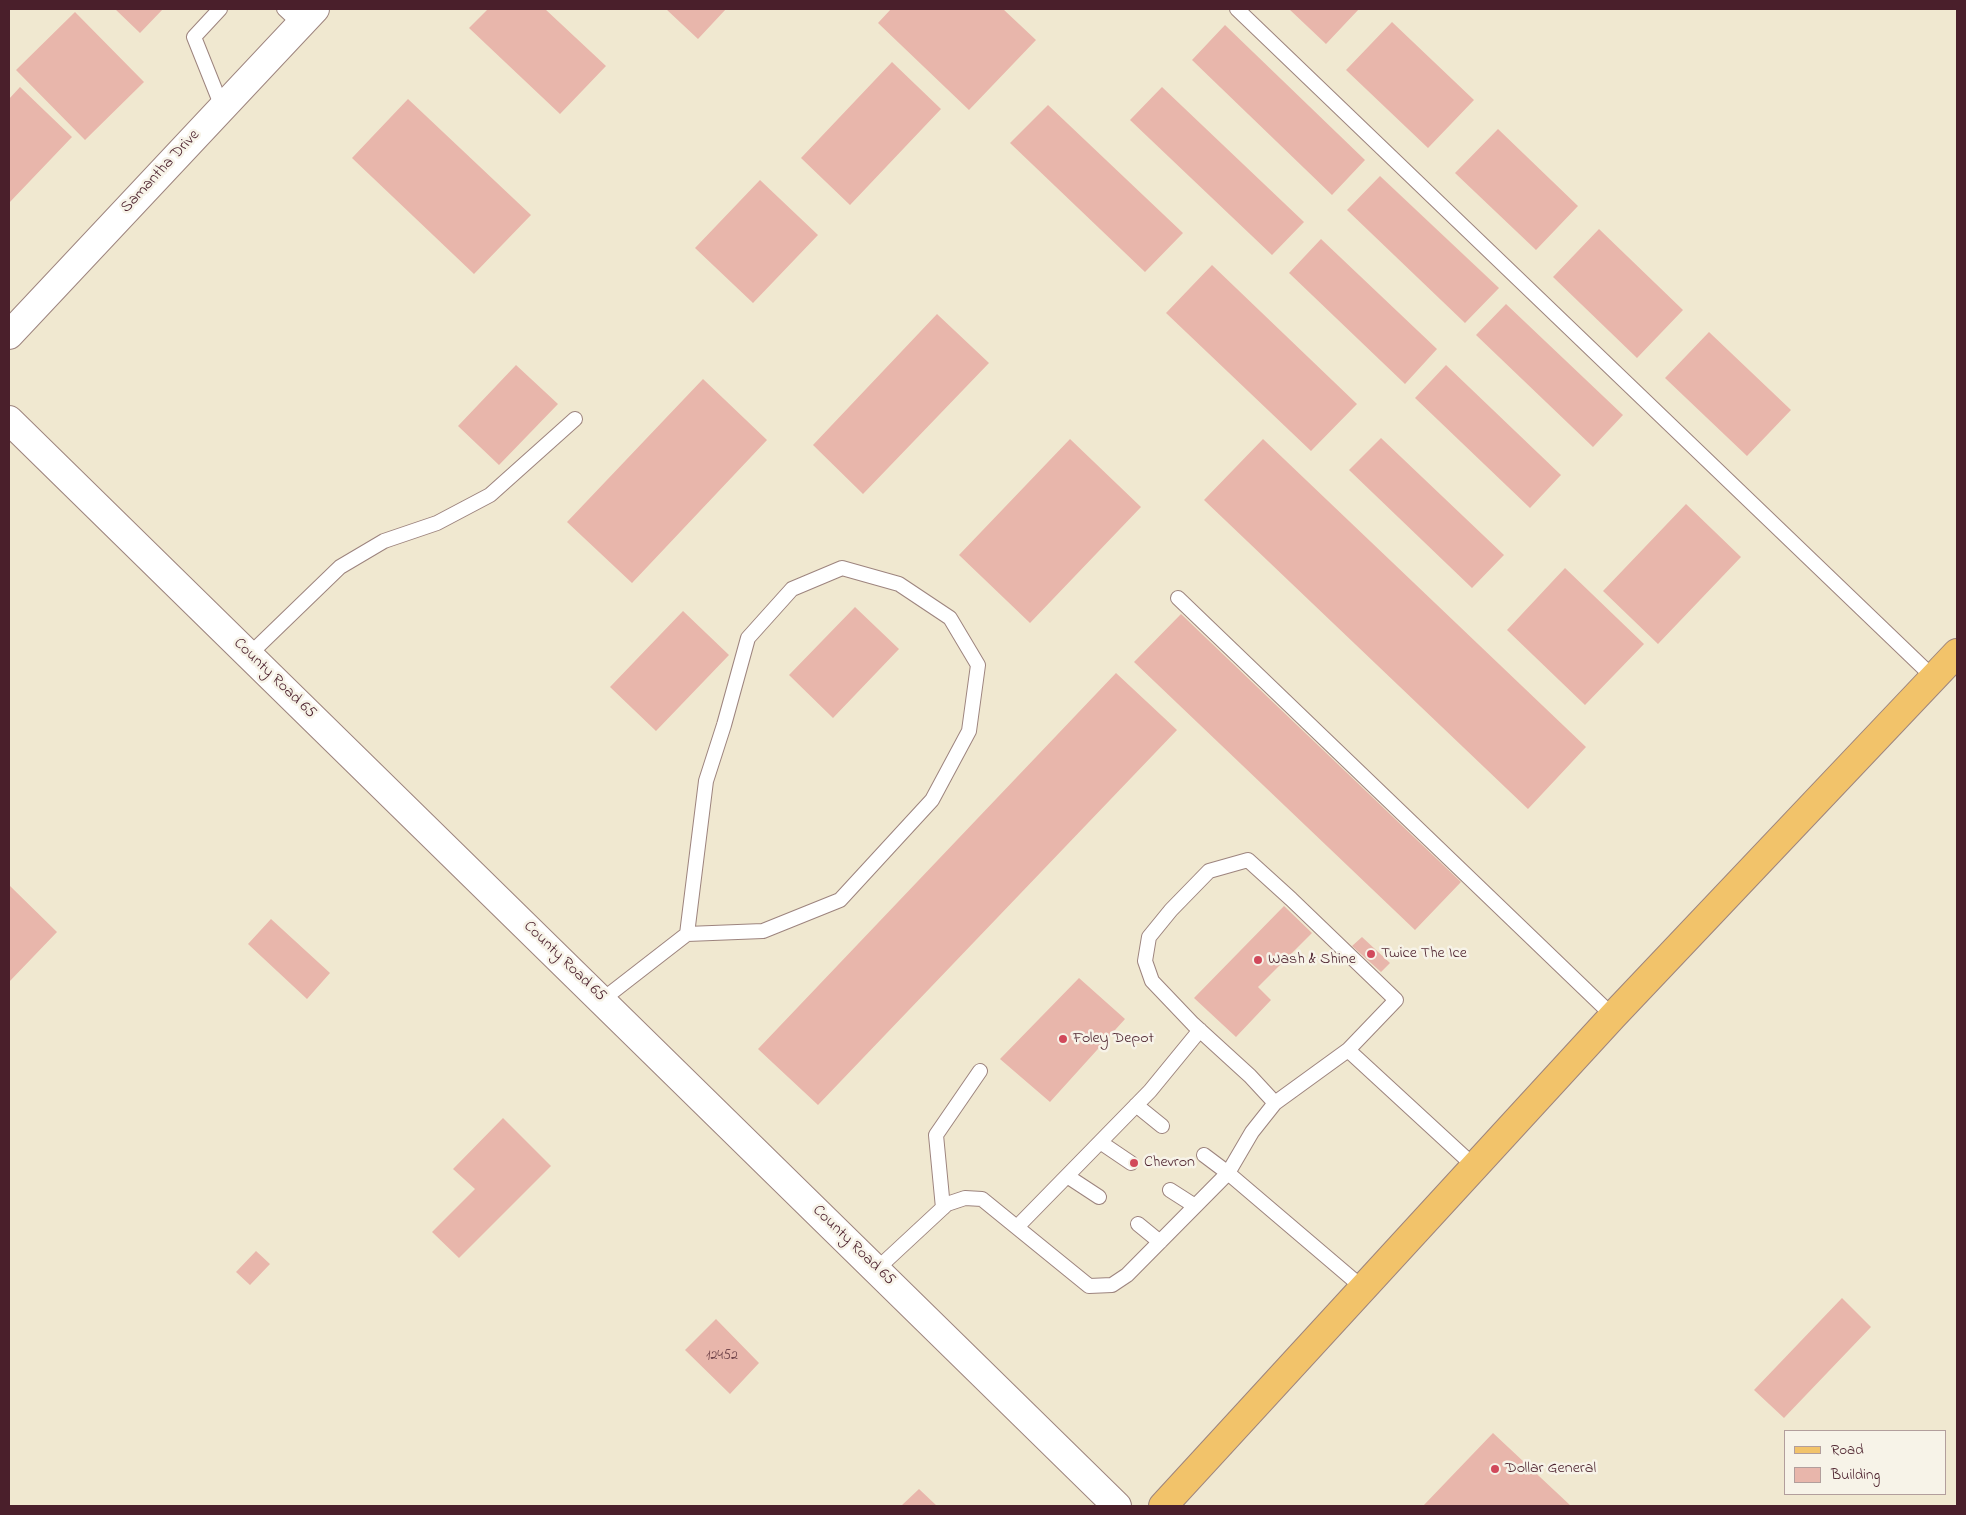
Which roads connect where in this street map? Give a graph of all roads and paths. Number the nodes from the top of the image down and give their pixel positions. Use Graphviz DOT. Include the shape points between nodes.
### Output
graph roads {
  1 [pos="220,9"];
  2 [pos="1236,9"];
  3 [pos="299,14"];
  4 [pos="222,107"];
  5 [pos="9,335"];
  6 [pos="575,419"];
  7 [pos="9,420"];
  8 [pos="1178,598"];
  9 [pos="1957,653"];
  10 [pos="249,655"];
  11 [pos="1934,678"];
  12 [pos="687,934"];
  13 [pos="602,1000"];
  14 [pos="1613,1016"];
  15 [pos="1200,1030"];
  16 [pos="1348,1050"];
  17 [pos="980,1072"];
  18 [pos="1275,1102"];
  19 [pos="1136,1105"];
  20 [pos="1162,1126"];
  21 [pos="1100,1142"];
  22 [pos="1204,1154"];
  23 [pos="1131,1163"];
  24 [pos="1474,1166"];
  25 [pos="1228,1173"];
  26 [pos="1067,1176"];
  27 [pos="1170,1190"];
  28 [pos="1100,1197"];
  29 [pos="1195,1206"];
  30 [pos="943,1208"];
  31 [pos="1138,1224"];
  32 [pos="1017,1227"];
  33 [pos="1160,1242"];
  34 [pos="877,1269"];
  35 [pos="1363,1288"];
  36 [pos="1117,1506"];
  37 [pos="1163,1506"];
  1 -- 4 [label="lane" via="194,37"];
  2 -- 11 [label="lane"];
  3 -- 4 [label="street, Samantha Drive"];
  4 -- 5 [label="street, Samantha Drive"];
  6 -- 10 [label="lane" via="490,496 437,523 384,541 340,566"];
  7 -- 10 [label="street, County Road 65"];
  8 -- 14 [label="lane"];
  9 -- 11 [label="main road"];
  10 -- 13 [label="street, County Road 65"];
  11 -- 14 [label="main road"];
  12 -- 12 [label="lane" via="763,931 840,900 932,800 969,731 978,665 950,618 899,584 842,568 792,589 748,638 706,781"];
  12 -- 13 [label="lane"];
  13 -- 34 [label="street, County Road 65"];
  14 -- 24 [label="main road"];
  15 -- 16 [label="lane" via="1152,982 1145,961 1150,937 1209,871 1248,860 1396,1000"];
  15 -- 18 [label="lane"];
  15 -- 19 [label="lane"];
  16 -- 18 [label="lane"];
  16 -- 24 [label="lane"];
  17 -- 30 [label="lane" via="936,1135"];
  18 -- 25 [label="lane" via="1252,1132"];
  19 -- 20 [label="lane"];
  19 -- 21 [label="lane"];
  21 -- 23 [label="lane"];
  21 -- 26 [label="lane"];
  22 -- 25 [label="lane"];
  24 -- 35 [label="main road"];
  25 -- 29 [label="lane"];
  25 -- 35 [label="lane"];
  26 -- 28 [label="lane"];
  26 -- 32 [label="lane"];
  27 -- 29 [label="lane"];
  29 -- 33 [label="lane"];
  30 -- 32 [label="lane" via="965,1198 982,1199"];
  30 -- 34 [label="lane"];
  31 -- 33 [label="lane"];
  32 -- 33 [label="lane" via="1090,1286 1112,1285 1128,1275"];
  34 -- 36 [label="street, County Road 65"];
  35 -- 37 [label="main road"];
}
